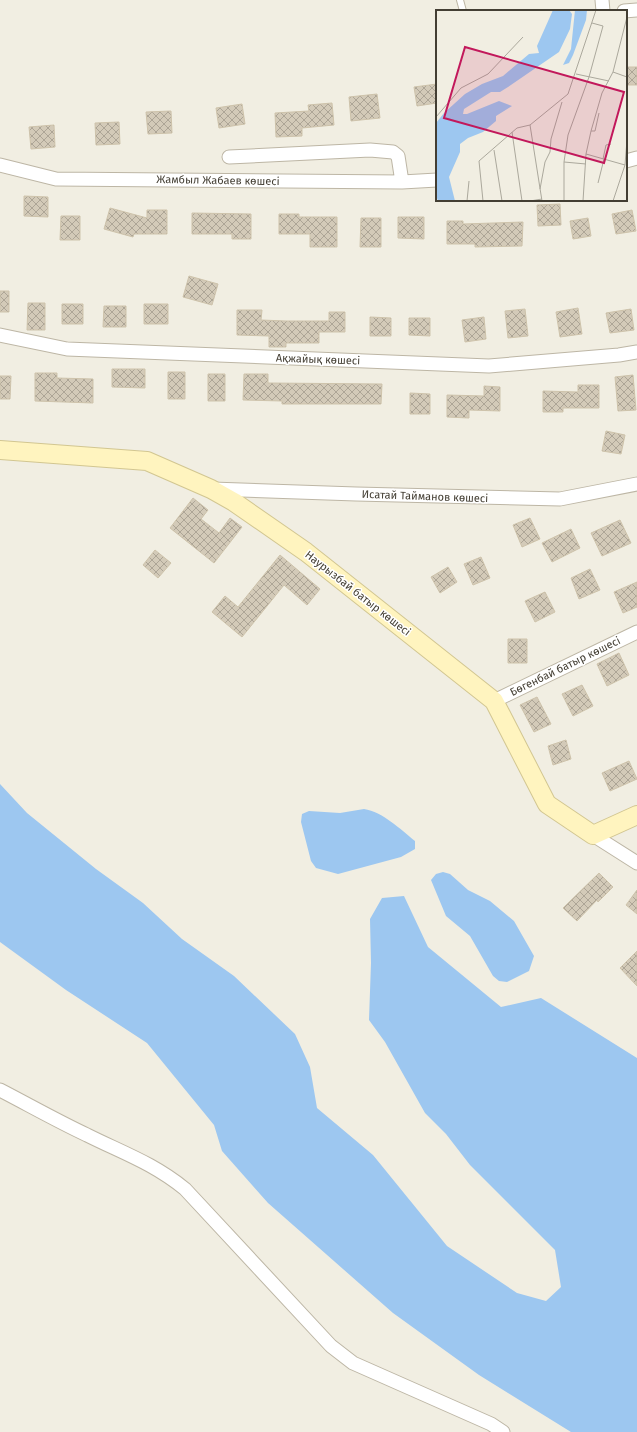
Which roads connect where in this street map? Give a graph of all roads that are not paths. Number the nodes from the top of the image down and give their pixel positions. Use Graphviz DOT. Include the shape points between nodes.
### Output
graph roads {
  1 [pos="460,0"];
  2 [pos="602,0"];
  3 [pos="463,10"];
  4 [pos="603,10"];
  5 [pos="637,10"];
  6 [pos="627,11"];
  7 [pos="229,157"];
  8 [pos="637,158"];
  9 [pos="627,160"];
  10 [pos="0,165"];
  11 [pos="436,180"];
  12 [pos="402,182"];
  13 [pos="0,335"];
  14 [pos="637,352"];
  15 [pos="0,450"];
  16 [pos="637,484"];
  17 [pos="211,488"];
  18 [pos="637,632"];
  19 [pos="494,701"];
  20 [pos="637,815"];
  21 [pos="593,835"];
  22 [pos="637,863"];
  23 [pos="0,1090"];
  24 [pos="504,1432"];
  1 -- 3 [label="lane"];
  2 -- 4 [label="street"];
  5 -- 6 [label="street"];
  7 -- 12 [label="street" via="370,150 393,152 398,156"];
  8 -- 9 [label="street"];
  10 -- 12 [label="street, Жамбыл Жабаев көшесі" via="56,179"];
  11 -- 12 [label="street, Жамбыл Жабаев көшесі"];
  13 -- 14 [label="street, Ақжайық көшесі" via="67,350 489,366"];
  15 -- 17 [label="street, Наурызбай батыр көшесі" via="146,461"];
  16 -- 17 [label="street, Исатай Тайманов көшесі" via="560,499"];
  17 -- 19 [label="street, Наурызбай батыр көшесі" via="306,552"];
  18 -- 19 [label="street, Бөгенбай батыр көшесі"];
  19 -- 21 [label="street, Наурызбай батыр көшесі" via="547,804"];
  20 -- 21 [label="street"];
  21 -- 22 [label="street, Наурызбай батыр көшесі"];
  23 -- 24 [label="street" via="169,1176 185,1189 341,1355 353,1363"];
}
